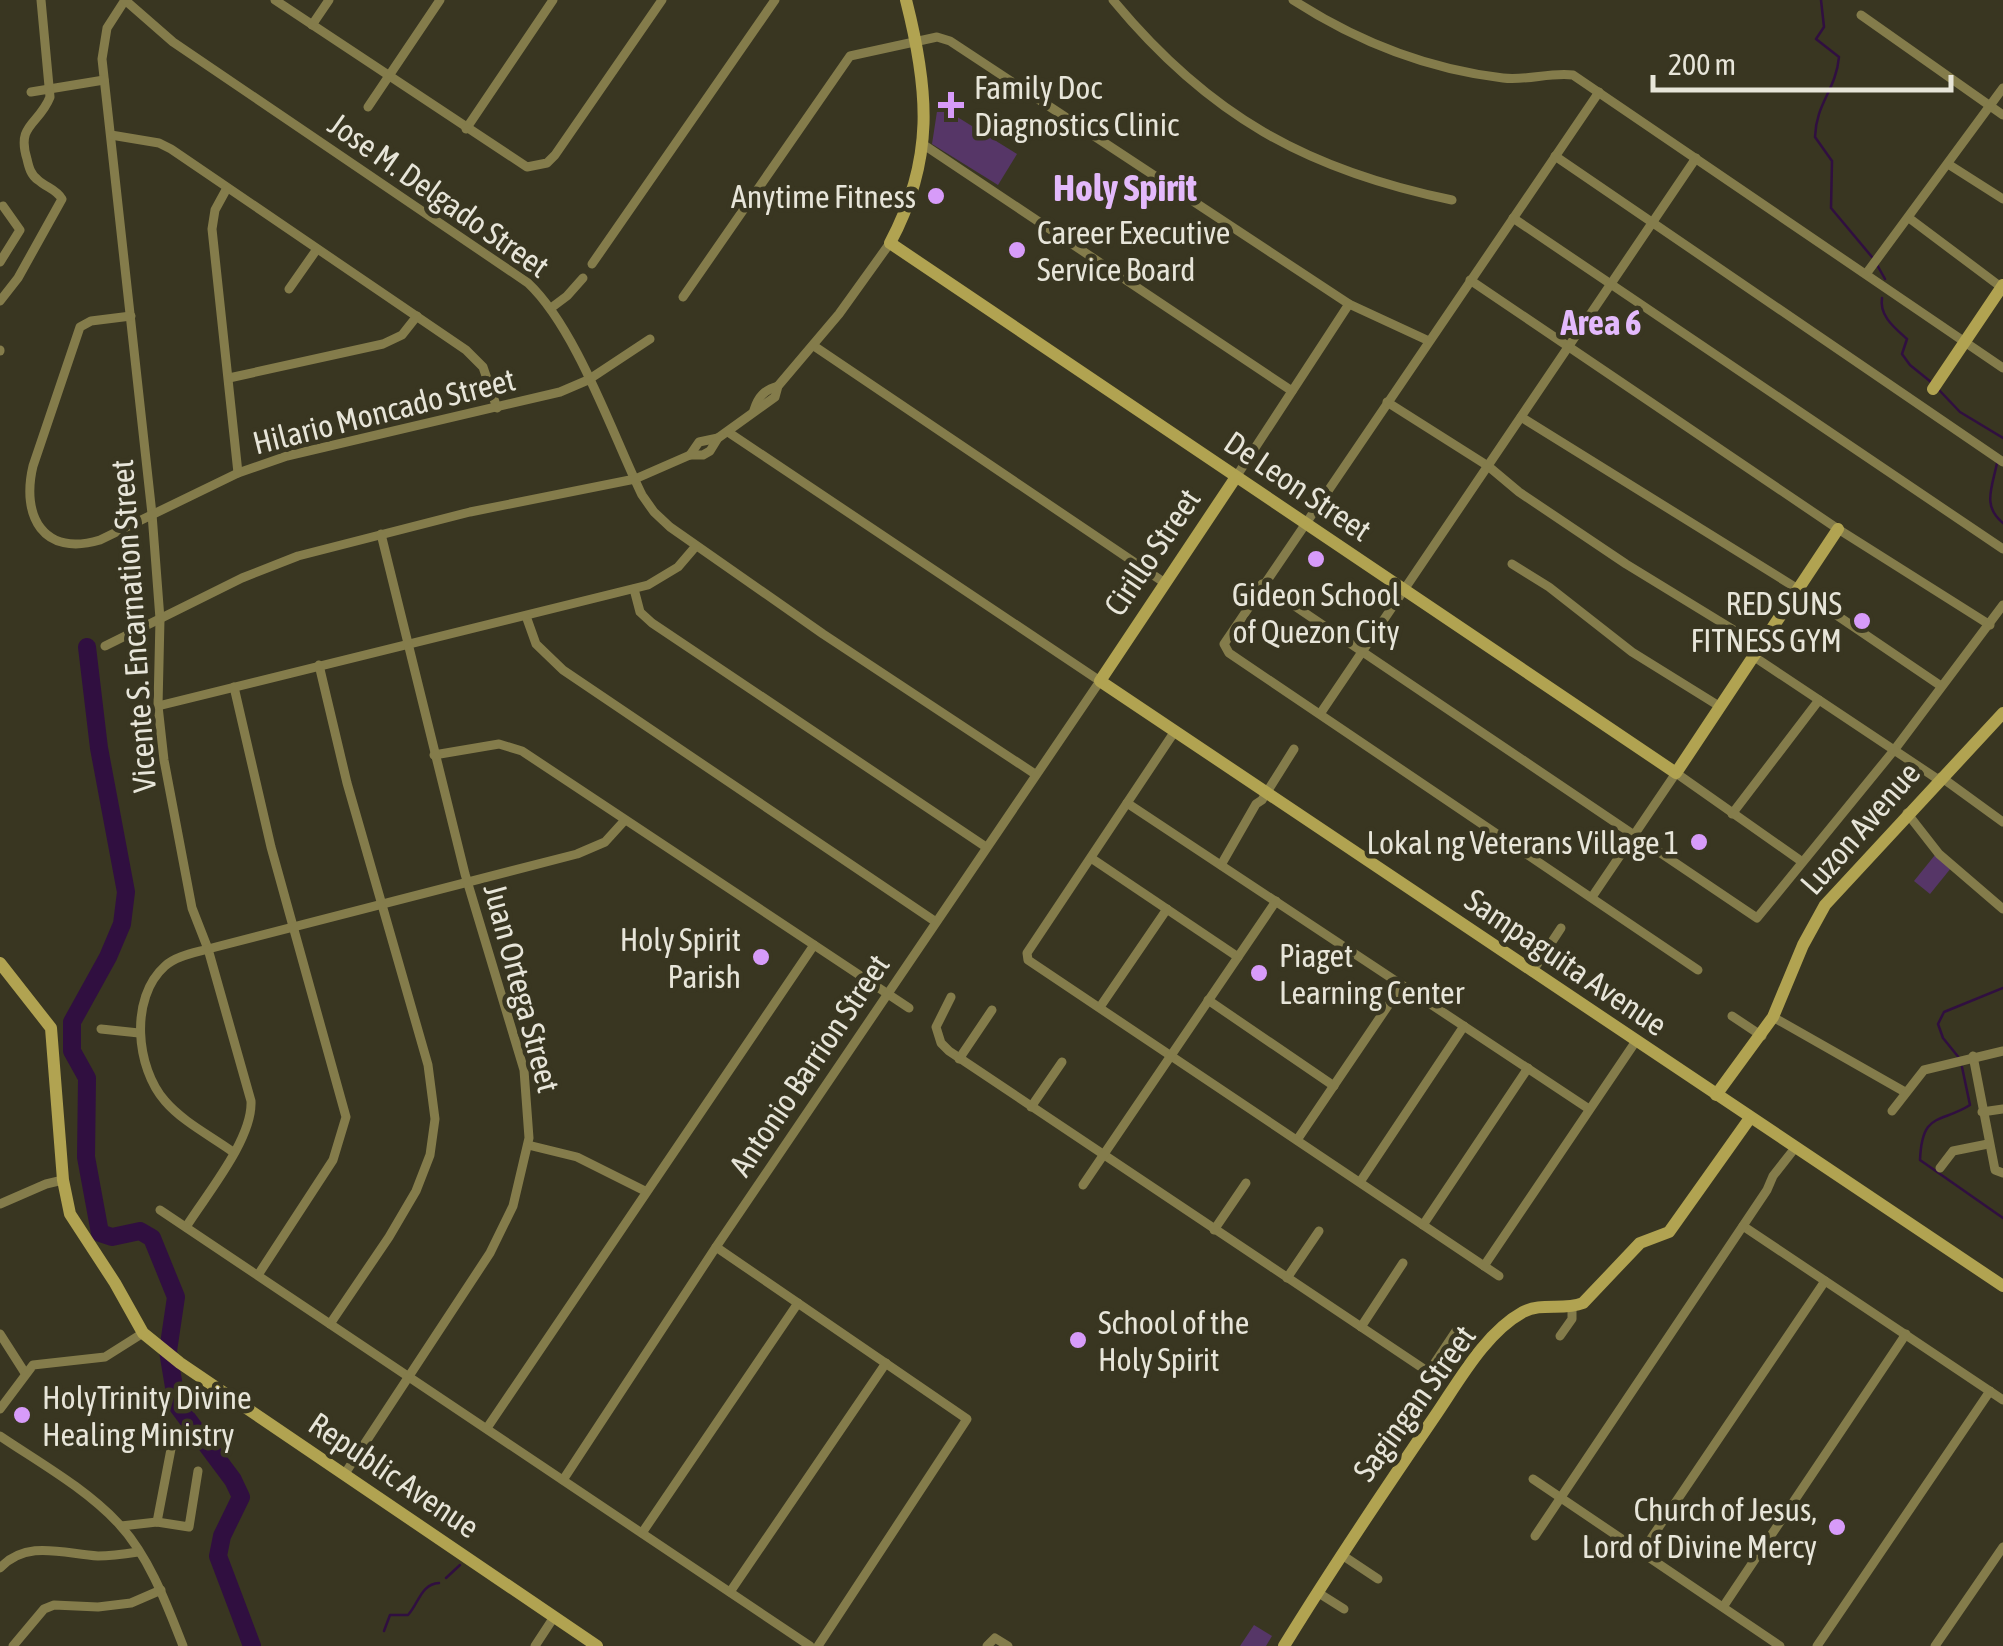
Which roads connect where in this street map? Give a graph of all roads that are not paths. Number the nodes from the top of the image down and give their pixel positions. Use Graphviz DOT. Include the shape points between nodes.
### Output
graph roads {
  1 [pos="41,0"];
  2 [pos="125,0"];
  3 [pos="275,0"];
  4 [pos="329,0"];
  5 [pos="440,0"];
  6 [pos="553,0"];
  7 [pos="662,0"];
  8 [pos="774,0"];
  9 [pos="906,0"];
  10 [pos="1112,0"];
  11 [pos="1293,0"];
  12 [pos="1862,16"];
  13 [pos="312,25"];
  14 [pos="917,40"];
  15 [pos="389,76"];
  16 [pos="104,80"];
  17 [pos="50,88"];
  18 [pos="2003,88"];
  19 [pos="31,92"];
  20 [pos="1599,92"];
  21 [pos="1990,106"];
  22 [pos="368,107"];
  23 [pos="2003,115"];
  24 [pos="466,128"];
  25 [pos="111,135"];
  26 [pos="924,145"];
  27 [pos="1555,156"];
  28 [pos="1696,158"];
  29 [pos="1948,164"];
  30 [pos="227,188"];
  31 [pos="2003,199"];
  32 [pos="1452,200"];
  33 [pos="2,206"];
  34 [pos="1512,218"];
  35 [pos="1910,218"];
  36 [pos="1653,222"];
  37 [pos="890,244"];
  38 [pos="317,249"];
  39 [pos="0,262"];
  40 [pos="592,264"];
  41 [pos="1869,270"];
  42 [pos="583,278"];
  43 [pos="1470,280"];
  44 [pos="1611,284"];
  45 [pos="2002,286"];
  46 [pos="289,289"];
  47 [pos="683,297"];
  48 [pos="0,301"];
  49 [pos="1349,304"];
  50 [pos="550,308"];
  51 [pos="130,316"];
  52 [pos="417,316"];
  53 [pos="650,339"];
  54 [pos="1429,341"];
  55 [pos="1964,341"];
  56 [pos="814,346"];
  57 [pos="1568,347"];
  58 [pos="2003,368"];
  59 [pos="229,378"];
  60 [pos="588,380"];
  61 [pos="1933,388"];
  62 [pos="1292,391"];
  63 [pos="1387,402"];
  64 [pos="497,408"];
  65 [pos="1521,417"];
  66 [pos="728,432"];
  67 [pos="2001,460"];
  68 [pos="1488,466"];
  69 [pos="238,473"];
  70 [pos="1236,477"];
  71 [pos="635,479"];
  72 [pos="152,514"];
  73 [pos="1304,524"];
  74 [pos="1838,529"];
  75 [pos="381,534"];
  76 [pos="696,546"];
  77 [pos="2003,549"];
  78 [pos="1512,564"];
  79 [pos="1165,583"];
  80 [pos="1262,584"];
  81 [pos="634,589"];
  82 [pos="1798,589"];
  83 [pos="1404,590"];
  84 [pos="2003,605"];
  85 [pos="526,616"];
  86 [pos="160,619"];
  87 [pos="1990,625"];
  88 [pos="408,644"];
  89 [pos="105,646"];
  90 [pos="1756,651"];
  91 [pos="1362,652"];
  92 [pos="319,665"];
  93 [pos="1100,681"];
  94 [pos="1941,686"];
  95 [pos="234,687"];
  96 [pos="1819,700"];
  97 [pos="158,706"];
  98 [pos="1719,706"];
  99 [pos="2003,713"];
  100 [pos="1320,714"];
  101 [pos="1175,731"];
  102 [pos="1294,750"];
  103 [pos="1895,750"];
  104 [pos="434,754"];
  105 [pos="1676,773"];
  106 [pos="1035,774"];
  107 [pos="1940,779"];
  108 [pos="1264,796"];
  109 [pos="1127,803"];
  110 [pos="1732,814"];
  111 [pos="1907,814"];
  112 [pos="625,820"];
  113 [pos="2003,822"];
  114 [pos="1633,835"];
  115 [pos="986,847"];
  116 [pos="1091,858"];
  117 [pos="1801,861"];
  118 [pos="1221,865"];
  119 [pos="468,884"];
  120 [pos="1592,897"];
  121 [pos="1276,901"];
  122 [pos="382,906"];
  123 [pos="1167,909"];
  124 [pos="2003,909"];
  125 [pos="936,922"];
  126 [pos="293,928"];
  127 [pos="1561,928"];
  128 [pos="814,945"];
  129 [pos="208,949"];
  130 [pos="1238,957"];
  131 [pos="0,963"];
  132 [pos="1698,970"];
  133 [pos="1532,972"];
  134 [pos="1402,985"];
  135 [pos="887,994"];
  136 [pos="951,997"];
  137 [pos="1208,1000"];
  138 [pos="1100,1007"];
  139 [pos="908,1008"];
  140 [pos="992,1010"];
  141 [pos="1732,1016"];
  142 [pos="1773,1017"];
  143 [pos="1464,1026"];
  144 [pos="101,1028"];
  145 [pos="139,1033"];
  146 [pos="1762,1036"];
  147 [pos="1636,1041"];
  148 [pos="2003,1051"];
  149 [pos="1171,1055"];
  150 [pos="959,1059"];
  151 [pos="1963,1059"];
  152 [pos="1062,1062"];
  153 [pos="1528,1068"];
  154 [pos="1334,1086"];
  155 [pos="1905,1092"];
  156 [pos="1716,1095"];
  157 [pos="1031,1107"];
  158 [pos="1590,1109"];
  159 [pos="2003,1109"];
  160 [pos="1892,1111"];
  161 [pos="1982,1112"];
  162 [pos="1750,1118"];
  163 [pos="1297,1140"];
  164 [pos="1988,1144"];
  165 [pos="528,1145"];
  166 [pos="1795,1148"];
  167 [pos="234,1152"];
  168 [pos="1103,1155"];
  169 [pos="1940,1168"];
  170 [pos="2003,1173"];
  171 [pos="63,1180"];
  172 [pos="1360,1182"];
  173 [pos="1246,1183"];
  174 [pos="1082,1185"];
  175 [pos="645,1192"];
  176 [pos="0,1204"];
  177 [pos="160,1210"];
  178 [pos="1423,1225"];
  179 [pos="1743,1226"];
  180 [pos="186,1227"];
  181 [pos="1214,1230"];
  182 [pos="1319,1231"];
  183 [pos="716,1247"];
  184 [pos="1403,1262"];
  185 [pos="1484,1266"];
  186 [pos="258,1275"];
  187 [pos="1499,1276"];
  188 [pos="1287,1278"];
  189 [pos="1825,1281"];
  190 [pos="2003,1286"];
  191 [pos="798,1303"];
  192 [pos="1572,1307"];
  193 [pos="330,1324"];
  194 [pos="1360,1327"];
  195 [pos="1456,1331"];
  196 [pos="142,1333"];
  197 [pos="0,1334"];
  198 [pos="1906,1334"];
  199 [pos="1560,1336"];
  200 [pos="886,1364"];
  201 [pos="26,1373"];
  202 [pos="409,1377"];
  203 [pos="1990,1391"];
  204 [pos="2003,1400"];
  205 [pos="0,1410"];
  206 [pos="486,1428"];
  207 [pos="0,1436"];
  208 [pos="171,1449"];
  209 [pos="198,1470"];
  210 [pos="344,1474"];
  211 [pos="1534,1478"];
  212 [pos="563,1480"];
  213 [pos="1561,1497"];
  214 [pos="157,1522"];
  215 [pos="121,1526"];
  216 [pos="642,1533"];
  217 [pos="1535,1536"];
  218 [pos="2003,1547"];
  219 [pos="138,1552"];
  220 [pos="1642,1552"];
  221 [pos="1342,1555"];
  222 [pos="0,1568"];
  223 [pos="1378,1579"];
  224 [pos="161,1590"];
  225 [pos="730,1592"];
  226 [pos="1317,1592"];
  227 [pos="1723,1607"];
  228 [pos="1344,1610"];
  229 [pos="554,1617"];
  230 [pos="14,1646"];
  231 [pos="183,1646"];
  232 [pos="535,1646"];
  233 [pos="596,1646"];
  234 [pos="814,1646"];
  235 [pos="986,1646"];
  236 [pos="1008,1646"];
  237 [pos="1284,1646"];
  238 [pos="1780,1646"];
  239 [pos="1816,1646"];
  240 [pos="1935,1646"];
  1 -- 17 [label="street"];
  2 -- 16 [label="street, Vicente S. Encarnation Street" via="104,37"];
  2 -- 50 [label="street, Jose M. Delgado Street" via="173,42 528,283"];
  3 -- 13 [label="street"];
  4 -- 13 [label="street"];
  5 -- 15 [label="street"];
  6 -- 24 [label="street"];
  7 -- 24 [label="street" via="555,155 527,167"];
  8 -- 40 [label="street"];
  9 -- 14 [label="main road"];
  10 -- 32 [label="street" via="1193,84 1290,149 1341,171"];
  11 -- 20 [label="street" via="1360,40 1448,69 1528,80 1568,74"];
  12 -- 21 [label="street"];
  13 -- 15 [label="street"];
  14 -- 26 [label="main road"];
  14 -- 47 [label="street" via="850,56"];
  14 -- 49 [label="street" via="950,41"];
  15 -- 22 [label="street"];
  15 -- 24 [label="street"];
  16 -- 17 [label="street"];
  16 -- 25 [label="street, Vicente S. Encarnation Street"];
  17 -- 19 [label="street"];
  17 -- 48 [label="street" via="23,146 34,178 58,192 61,202"];
  18 -- 21 [label="street"];
  20 -- 27 [label="street"];
  20 -- 28 [label="street"];
  21 -- 23 [label="street"];
  21 -- 29 [label="street"];
  25 -- 30 [label="street" via="159,144"];
  25 -- 51 [label="street, Vicente S. Encarnation Street"];
  26 -- 37 [label="main road" via="912,198"];
  26 -- 62 [label="street"];
  27 -- 34 [label="street"];
  27 -- 36 [label="street"];
  28 -- 36 [label="street"];
  28 -- 41 [label="street"];
  29 -- 31 [label="street"];
  29 -- 35 [label="street"];
  30 -- 38 [label="street"];
  30 -- 59 [label="street" via="212,229"];
  33 -- 39 [label="street" via="20,230"];
  34 -- 43 [label="street"];
  34 -- 44 [label="street"];
  35 -- 41 [label="street"];
  35 -- 45 [label="street"];
  36 -- 44 [label="street"];
  36 -- 67 [label="street"];
  37 -- 56 [label="street"];
  37 -- 70 [label="main road, De Leon Street"];
  38 -- 46 [label="street"];
  38 -- 52 [label="street"];
  41 -- 55 [label="street"];
  42 -- 50 [label="street"];
  43 -- 54 [label="street"];
  43 -- 57 [label="street"];
  44 -- 57 [label="street"];
  44 -- 77 [label="street"];
  45 -- 55 [label="main road"];
  49 -- 54 [label="street"];
  49 -- 62 [label="street, Cirillo Street"];
  50 -- 60 [label="street, Jose M. Delgado Street"];
  51 -- 72 [label="street, Vicente S. Encarnation Street"];
  51 -- 72 [label="street, Hilario Moncado Street" via="80,327 28,501 42,530 68,544 100,540"];
  52 -- 59 [label="street" via="394,340"];
  52 -- 64 [label="street" via="483,366"];
  53 -- 60 [label="street, Hilario Moncado Street"];
  54 -- 63 [label="street"];
  55 -- 58 [label="street"];
  55 -- 61 [label="main road"];
  56 -- 66 [label="street"];
  56 -- 79 [label="street"];
  57 -- 65 [label="street"];
  57 -- 74 [label="street"];
  59 -- 69 [label="street"];
  60 -- 64 [label="street, Hilario Moncado Street"];
  60 -- 71 [label="street, Jose M. Delgado Street"];
  62 -- 70 [label="street, Cirillo Street"];
  63 -- 68 [label="street"];
  63 -- 73 [label="street"];
  64 -- 69 [label="street, Hilario Moncado Street"];
  65 -- 68 [label="street"];
  65 -- 82 [label="street"];
  66 -- 71 [label="street" via="703,455"];
  66 -- 93 [label="street"];
  68 -- 83 [label="street"];
  68 -- 90 [label="street"];
  69 -- 72 [label="street, Hilario Moncado Street"];
  70 -- 73 [label="main road, De Leon Street"];
  70 -- 79 [label="main road, Cirillo Street"];
  71 -- 75 [label="street"];
  71 -- 76 [label="street, Jose M. Delgado Street" via="654,512"];
  72 -- 86 [label="street, Vicente S. Encarnation Street"];
  73 -- 80 [label="street"];
  73 -- 83 [label="main road, De Leon Street"];
  74 -- 82 [label="main road"];
  74 -- 87 [label="street"];
  75 -- 86 [label="street" via="268,566"];
  75 -- 88 [label="street, Juan Ortega Street"];
  76 -- 81 [label="street" via="667,576"];
  76 -- 106 [label="street, Jose M. Delgado Street"];
  78 -- 98 [label="street"];
  79 -- 93 [label="main road, Cirillo Street"];
  80 -- 91 [label="street"];
  80 -- 100 [label="street" via="1224,644"];
  81 -- 85 [label="street"];
  81 -- 115 [label="street" via="640,612 652,623"];
  82 -- 90 [label="main road"];
  82 -- 94 [label="street"];
  83 -- 91 [label="street"];
  83 -- 105 [label="main road, De Leon Street"];
  84 -- 87 [label="street"];
  85 -- 88 [label="street"];
  85 -- 125 [label="street" via="536,644 563,670"];
  86 -- 89 [label="street"];
  86 -- 97 [label="street, Vicente S. Encarnation Street"];
  87 -- 94 [label="street"];
  88 -- 92 [label="street"];
  88 -- 104 [label="street, Juan Ortega Street"];
  90 -- 96 [label="street"];
  90 -- 98 [label="main road"];
  91 -- 100 [label="street"];
  91 -- 114 [label="street"];
  92 -- 95 [label="street"];
  92 -- 122 [label="street"];
  93 -- 101 [label="main road, Sampaguita Avenue"];
  93 -- 106 [label="street, Antonio Barrion Street"];
  94 -- 103 [label="street"];
  95 -- 97 [label="street"];
  95 -- 126 [label="street"];
  96 -- 103 [label="street"];
  96 -- 110 [label="street"];
  97 -- 129 [label="street, Vicente S. Encarnation Street" via="182,867"];
  98 -- 105 [label="main road"];
  99 -- 107 [label="main road, Luzon Avenue"];
  100 -- 120 [label="street"];
  101 -- 108 [label="main road, Sampaguita Avenue"];
  101 -- 109 [label="street"];
  102 -- 108 [label="street"];
  103 -- 107 [label="street"];
  103 -- 117 [label="street"];
  104 -- 112 [label="street" via="512,746"];
  104 -- 119 [label="street, Juan Ortega Street"];
  105 -- 110 [label="street"];
  105 -- 114 [label="street"];
  106 -- 115 [label="street, Antonio Barrion Street"];
  107 -- 111 [label="main road, Luzon Avenue"];
  107 -- 113 [label="street"];
  108 -- 118 [label="street"];
  108 -- 133 [label="main road, Sampaguita Avenue"];
  109 -- 116 [label="street"];
  109 -- 118 [label="street"];
  110 -- 117 [label="street"];
  111 -- 124 [label="street" via="1938,854"];
  111 -- 142 [label="main road, Luzon Avenue" via="1824,905"];
  112 -- 119 [label="street" via="592,849"];
  112 -- 128 [label="street"];
  114 -- 117 [label="street" via="1757,918"];
  114 -- 120 [label="street"];
  115 -- 125 [label="street, Antonio Barrion Street"];
  116 -- 123 [label="street"];
  116 -- 138 [label="street" via="1026,956"];
  118 -- 121 [label="street"];
  119 -- 122 [label="street"];
  119 -- 165 [label="street, Juan Ortega Street" via="524,1070"];
  120 -- 132 [label="street"];
  121 -- 130 [label="street"];
  121 -- 134 [label="street"];
  122 -- 126 [label="street"];
  122 -- 193 [label="street" via="428,1066 434,1138 416,1190"];
  123 -- 130 [label="street"];
  123 -- 138 [label="street"];
  125 -- 135 [label="street, Antonio Barrion Street"];
  126 -- 129 [label="street"];
  126 -- 186 [label="street" via="346,1117 333,1160"];
  127 -- 133 [label="street"];
  128 -- 135 [label="street"];
  128 -- 175 [label="street"];
  129 -- 145 [label="street" via="164,967 143,1007"];
  129 -- 167 [label="street, Vicente S. Encarnation Street" via="251,1102"];
  130 -- 137 [label="street"];
  131 -- 171 [label="main road" via="51,1028"];
  133 -- 147 [label="main road, Sampaguita Avenue"];
  134 -- 143 [label="street"];
  134 -- 154 [label="street"];
  135 -- 139 [label="street"];
  135 -- 183 [label="street, Antonio Barrion Street"];
  136 -- 150 [label="street" via="936,1034"];
  137 -- 149 [label="street"];
  137 -- 154 [label="street"];
  138 -- 149 [label="street"];
  140 -- 150 [label="street"];
  141 -- 146 [label="street"];
  142 -- 146 [label="main road, Luzon Avenue"];
  142 -- 155 [label="street"];
  143 -- 153 [label="street"];
  143 -- 172 [label="street"];
  144 -- 145 [label="street"];
  145 -- 167 [label="street" via="163,1099"];
  146 -- 156 [label="main road, Luzon Avenue"];
  147 -- 156 [label="main road, Sampaguita Avenue"];
  147 -- 158 [label="street"];
  148 -- 151 [label="street"];
  149 -- 163 [label="street"];
  149 -- 168 [label="street"];
  150 -- 157 [label="street"];
  151 -- 155 [label="street" via="1924,1070"];
  151 -- 161 [label="street"];
  152 -- 157 [label="street"];
  153 -- 158 [label="street"];
  153 -- 178 [label="street"];
  154 -- 163 [label="street"];
  155 -- 160 [label="street"];
  156 -- 162 [label="main road, Sampaguita Avenue"];
  157 -- 168 [label="street"];
  158 -- 185 [label="street"];
  159 -- 161 [label="street"];
  161 -- 164 [label="street"];
  162 -- 166 [label="main road, Sampaguita Avenue"];
  162 -- 192 [label="main road" via="1669,1232 1640,1243"];
  163 -- 172 [label="street"];
  164 -- 169 [label="street" via="1953,1151"];
  164 -- 170 [label="street" via="1993,1167"];
  165 -- 175 [label="street" via="577,1157"];
  165 -- 202 [label="street, Juan Ortega Street" via="513,1206 496,1241"];
  166 -- 179 [label="street"];
  166 -- 190 [label="main road, Sampaguita Avenue"];
  167 -- 180 [label="street, Vicente S. Encarnation Street"];
  168 -- 174 [label="street"];
  168 -- 181 [label="street"];
  171 -- 176 [label="street"];
  171 -- 196 [label="main road" via="70,1214"];
  172 -- 178 [label="street"];
  173 -- 181 [label="street"];
  175 -- 206 [label="street"];
  177 -- 180 [label="street"];
  178 -- 185 [label="street"];
  179 -- 189 [label="street"];
  179 -- 213 [label="street"];
  180 -- 186 [label="street"];
  181 -- 188 [label="street"];
  182 -- 188 [label="street"];
  183 -- 191 [label="street"];
  183 -- 212 [label="street, Antonio Barrion Street"];
  184 -- 194 [label="street"];
  185 -- 187 [label="street"];
  186 -- 193 [label="street"];
  188 -- 194 [label="street"];
  189 -- 198 [label="street"];
  189 -- 220 [label="street"];
  191 -- 200 [label="street"];
  191 -- 216 [label="street"];
  192 -- 199 [label="street"];
  192 -- 221 [label="main road, Sagingan Street" via="1524,1312 1495,1336"];
  193 -- 202 [label="street"];
  194 -- 195 [label="street" via="1428,1370"];
  196 -- 201 [label="street" via="105,1357 39,1364"];
  196 -- 210 [label="main road, Republic Avenue"];
  197 -- 201 [label="street"];
  198 -- 203 [label="street"];
  198 -- 227 [label="street"];
  200 -- 225 [label="street"];
  200 -- 234 [label="street" via="967,1419"];
  201 -- 205 [label="street"];
  202 -- 206 [label="street"];
  202 -- 210 [label="street, Juan Ortega Street"];
  203 -- 204 [label="street"];
  203 -- 239 [label="street"];
  206 -- 212 [label="street"];
  207 -- 215 [label="street"];
  208 -- 214 [label="street"];
  209 -- 214 [label="street" via="188,1527"];
  210 -- 229 [label="main road, Republic Avenue"];
  211 -- 213 [label="street"];
  212 -- 216 [label="street"];
  213 -- 217 [label="street"];
  213 -- 220 [label="street"];
  214 -- 215 [label="street"];
  215 -- 219 [label="street"];
  216 -- 225 [label="street"];
  218 -- 240 [label="street"];
  219 -- 222 [label="street" via="22,1552"];
  219 -- 224 [label="street"];
  220 -- 227 [label="street"];
  221 -- 223 [label="street"];
  221 -- 226 [label="main road, Sagingan Street"];
  224 -- 230 [label="street" via="131,1603 54,1605"];
  224 -- 231 [label="street"];
  225 -- 234 [label="street"];
  226 -- 228 [label="street"];
  226 -- 237 [label="main road, Sagingan Street"];
  227 -- 238 [label="street"];
  229 -- 232 [label="street"];
  229 -- 233 [label="main road, Republic Avenue"];
  235 -- 236 [label="street" via="995,1638"];
}
